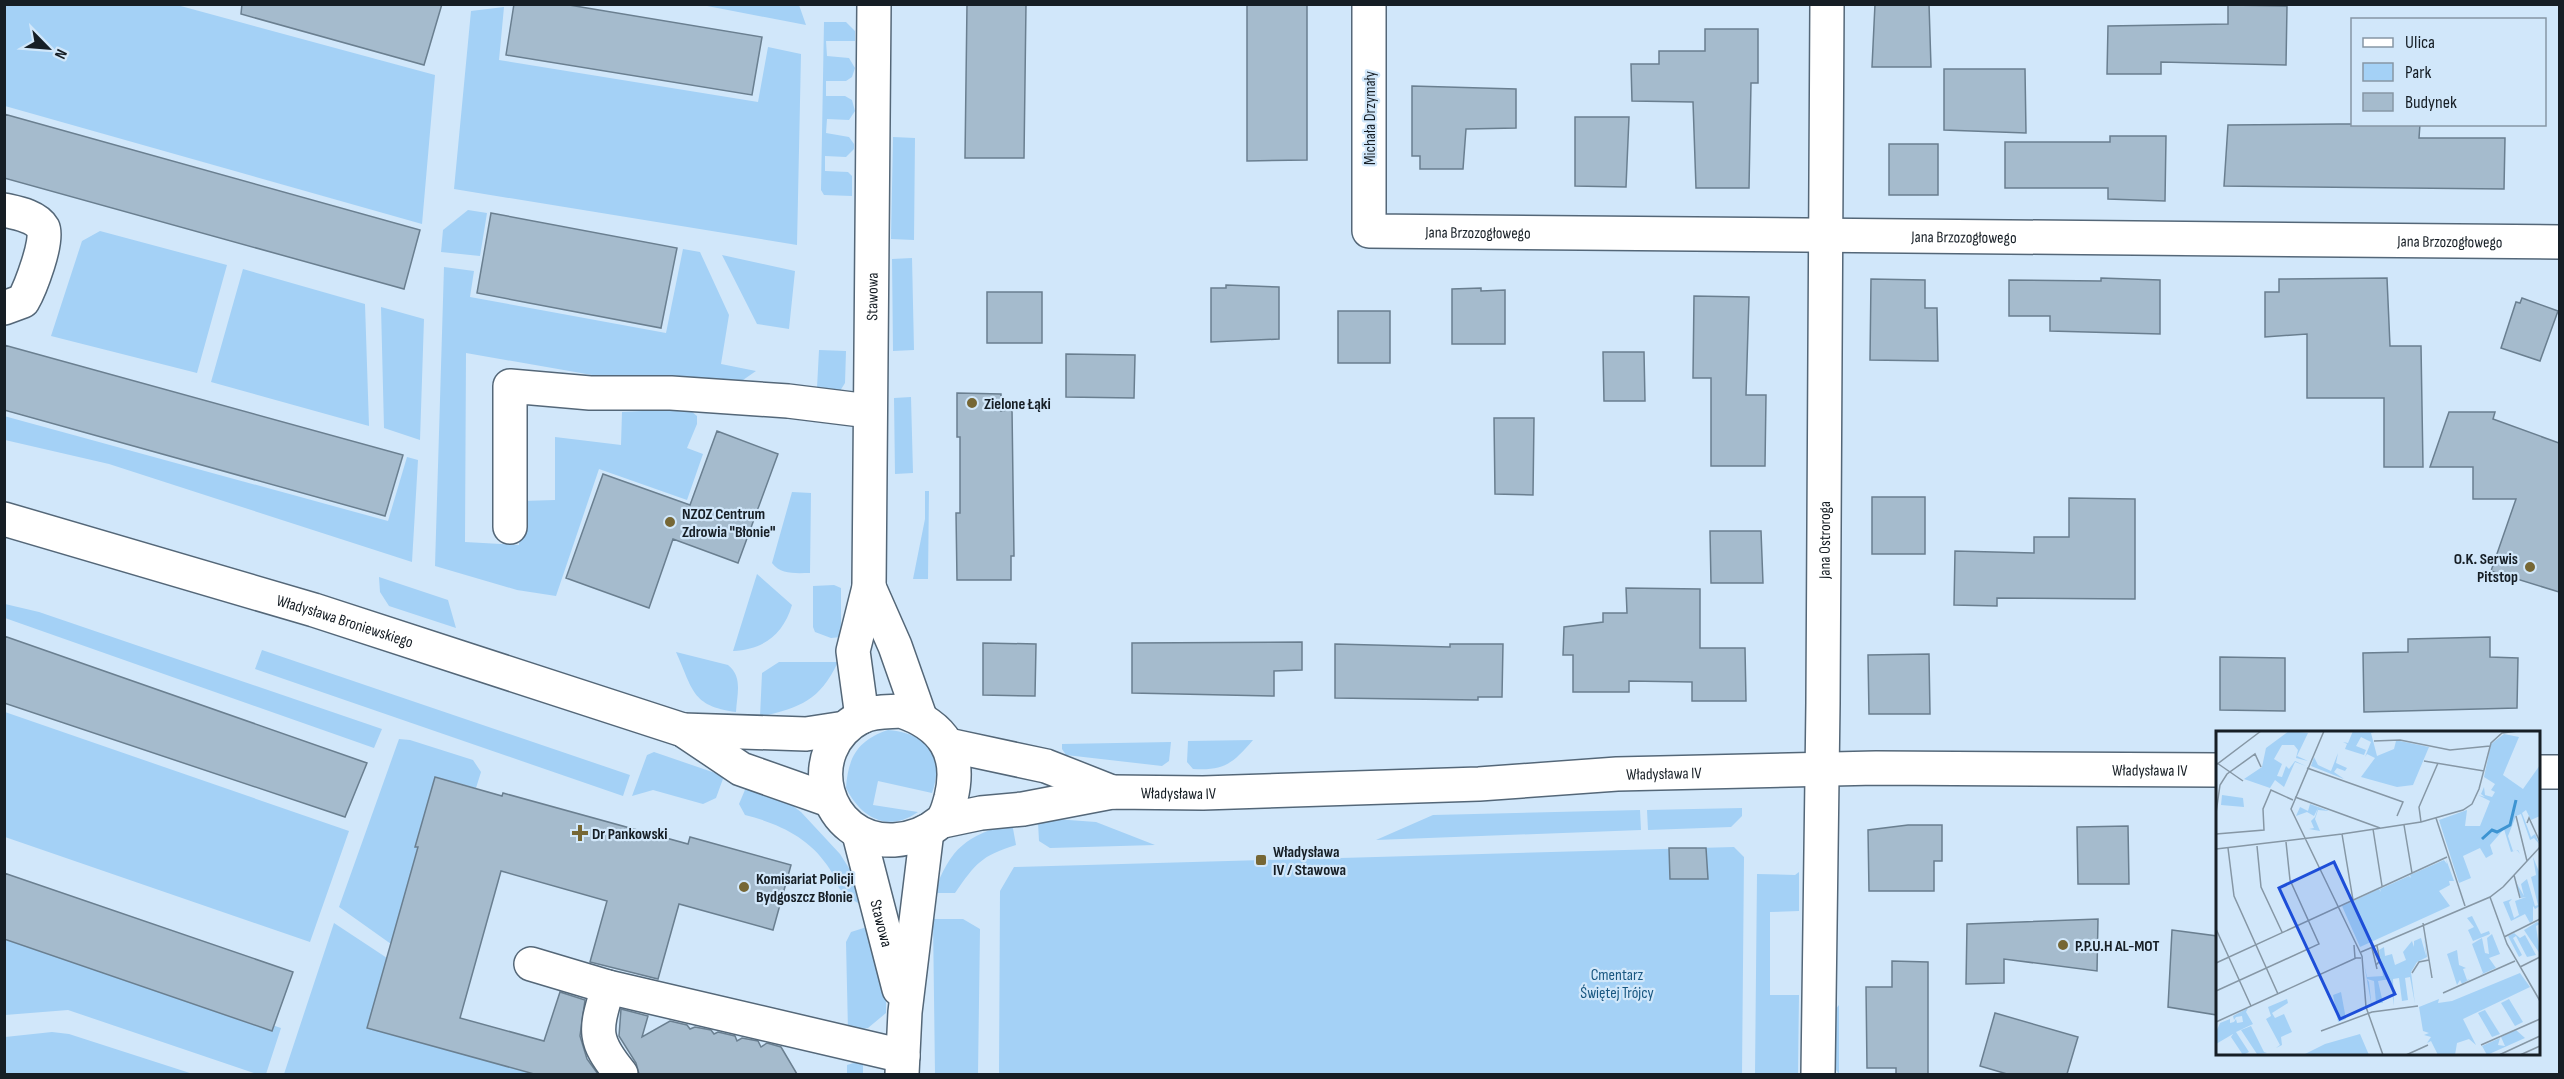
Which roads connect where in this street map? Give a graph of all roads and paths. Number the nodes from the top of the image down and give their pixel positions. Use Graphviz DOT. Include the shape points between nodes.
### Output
graph roads {
  1 [pos="874,4"];
  2 [pos="1369,4"];
  3 [pos="1827,4"];
  4 [pos="4,210"];
  5 [pos="1369,231"];
  6 [pos="1825,236"];
  7 [pos="2559,242"];
  8 [pos="4,308"];
  9 [pos="869,411"];
  10 [pos="4,519"];
  11 [pos="510,527"];
  12 [pos="869,587"];
  13 [pos="920,717"];
  14 [pos="853,722"];
  15 [pos="683,730"];
  16 [pos="948,745"];
  17 [pos="1821,770"];
  18 [pos="2216,770"];
  19 [pos="2540,772"];
  20 [pos="2559,772"];
  21 [pos="1112,792"];
  22 [pos="829,800"];
  23 [pos="935,826"];
  24 [pos="859,834"];
  25 [pos="531,963"];
  26 [pos="608,987"];
  27 [pos="905,1012"];
  28 [pos="903,1065"];
  29 [pos="621,1074"];
  30 [pos="1818,1074"];
  1 -- 9 [label="street, Stawowa"];
  2 -- 5 [label="street, Michała Drzymały"];
  3 -- 6 [label="street, Jana Ostroroga"];
  4 -- 8 [label="street" via="29,217 42,226 45,238 23,301"];
  5 -- 6 [label="street, Jana Brzozogłowego"];
  6 -- 7 [label="street, Jana Brzozogłowego"];
  6 -- 17 [label="street, Jana Ostroroga"];
  9 -- 11 [label="street" via="671,393 590,393 510,387"];
  9 -- 12 [label="street, Stawowa"];
  10 -- 15 [label="street, Władysława Broniewskiego" via="314,610"];
  12 -- 13 [label="street, Stawowa"];
  12 -- 14 [label="street, Stawowa" via="853,651"];
  13 -- 14 [label="street" via="901,711 877,712"];
  13 -- 16 [label="street"];
  14 -- 15 [label="street, Władysława Broniewskiego" via="807,734"];
  14 -- 22 [label="street" via="832,746 825,767"];
  15 -- 22 [label="street, Władysława Broniewskiego" via="741,769"];
  16 -- 21 [label="street, Władysława IV" via="1046,766"];
  16 -- 23 [label="street" via="955,783"];
  17 -- 18 [label="street, Władysława IV"];
  17 -- 21 [label="street, Władysława IV" via="1617,774 1479,784 1203,793"];
  17 -- 30 [label="street, Jana Ostroroga"];
  19 -- 20 [label="street"];
  21 -- 23 [label="street, Władysława IV" via="981,813"];
  22 -- 24 [label="street" via="847,825"];
  23 -- 24 [label="street" via="905,839 881,840"];
  23 -- 27 [label="street, Stawowa"];
  24 -- 27 [label="street, Stawowa"];
  25 -- 26 [label="street"];
  26 -- 28 [label="street"];
  26 -- 29 [label="street" via="597,1027 603,1050"];
  27 -- 28 [label="street, Stawowa"];
}
